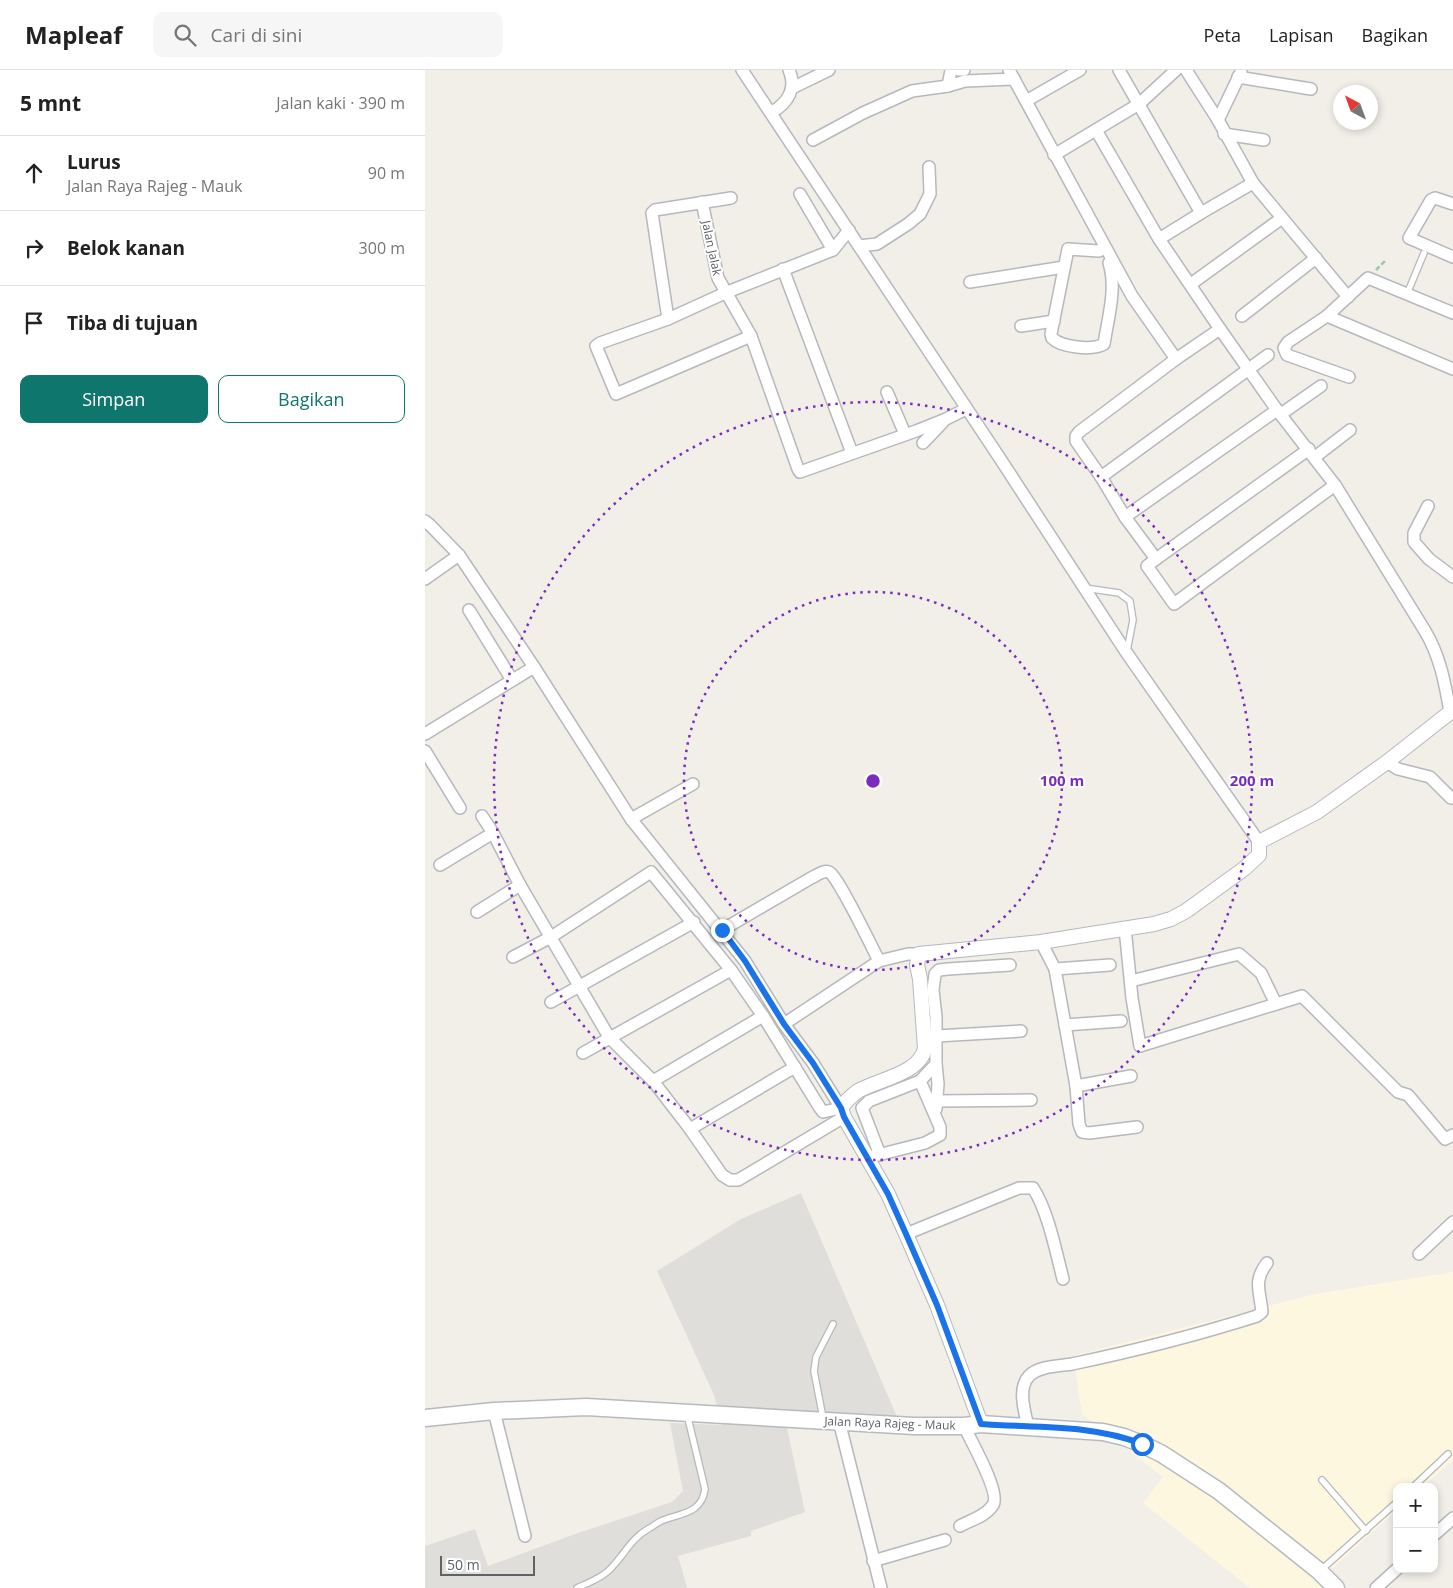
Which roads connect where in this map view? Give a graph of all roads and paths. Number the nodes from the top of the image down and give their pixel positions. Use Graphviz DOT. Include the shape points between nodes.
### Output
graph roads {
  1 [pos="742,70"];
  2 [pos="829,70"];
  3 [pos="951,70"];
  4 [pos="959,70"];
  5 [pos="964,70"];
  6 [pos="1080,70"];
  7 [pos="1119,70"];
  8 [pos="1176,70"];
  9 [pos="1186,70"];
  10 [pos="792,71"];
  11 [pos="1240,74"];
  12 [pos="1011,75"];
  13 [pos="948,86"];
  14 [pos="793,88"];
  15 [pos="1311,89"];
  16 [pos="1026,101"];
  17 [pos="1139,104"];
  18 [pos="772,112"];
  19 [pos="1218,120"];
  20 [pos="1096,130"];
  21 [pos="1224,134"];
  22 [pos="813,140"];
  23 [pos="1264,140"];
  24 [pos="1054,155"];
  25 [pos="929,167"];
  26 [pos="1253,183"];
  27 [pos="800,194"];
  28 [pos="731,198"];
  29 [pos="702,202"];
  30 [pos="1453,204"];
  31 [pos="1201,213"];
  32 [pos="1282,218"];
  33 [pos="849,230"];
  34 [pos="1159,239"];
  35 [pos="859,246"];
  36 [pos="1101,249"];
  37 [pos="833,250"];
  38 [pos="1424,253"];
  39 [pos="1453,257"];
  40 [pos="1316,258"];
  41 [pos="1063,268"];
  42 [pos="783,269"];
  43 [pos="970,282"];
  44 [pos="1191,284"];
  45 [pos="725,292"];
  46 [pos="1407,294"];
  47 [pos="1348,297"];
  48 [pos="1453,313"];
  49 [pos="1242,316"];
  50 [pos="1327,316"];
  51 [pos="668,319"];
  52 [pos="1054,321"];
  53 [pos="1021,326"];
  54 [pos="1220,330"];
  55 [pos="751,336"];
  56 [pos="1268,355"];
  57 [pos="1176,359"];
  58 [pos="1249,369"];
  59 [pos="1453,369"];
  60 [pos="1349,377"];
  61 [pos="1321,386"];
  62 [pos="887,392"];
  63 [pos="966,409"];
  64 [pos="1279,412"];
  65 [pos="946,419"];
  66 [pos="1351,430"];
  67 [pos="905,434"];
  68 [pos="923,443"];
  69 [pos="852,453"];
  70 [pos="1312,453"];
  71 [pos="1101,477"];
  72 [pos="1335,485"];
  73 [pos="1427,506"];
  74 [pos="1125,517"];
  75 [pos="425,521"];
  76 [pos="459,556"];
  77 [pos="1156,559"];
  78 [pos="1453,577"];
  79 [pos="425,579"];
  80 [pos="1085,588"];
  81 [pos="469,610"];
  82 [pos="1126,652"];
  83 [pos="534,667"];
  84 [pos="512,680"];
  85 [pos="1452,711"];
  86 [pos="425,734"];
  87 [pos="426,757"];
  88 [pos="1387,762"];
  89 [pos="693,784"];
  90 [pos="1451,798"];
  91 [pos="460,808"];
  92 [pos="482,816"];
  93 [pos="631,819"];
  94 [pos="493,833"];
  95 [pos="1259,848"];
  96 [pos="440,865"];
  97 [pos="520,884"];
  98 [pos="477,912"];
  99 [pos="694,922"];
  100 [pos="1125,928"];
  101 [pos="722,930"];
  102 [pos="551,937"];
  103 [pos="1041,942"];
  104 [pos="919,954"];
  105 [pos="513,957"];
  106 [pos="879,960"];
  107 [pos="1010,965"];
  108 [pos="1110,965"];
  109 [pos="1055,969"];
  110 [pos="731,970"];
  111 [pos="1131,981"];
  112 [pos="579,987"];
  113 [pos="551,1002"];
  114 [pos="1276,1004"];
  115 [pos="763,1016"];
  116 [pos="1121,1020"];
  117 [pos="784,1024"];
  118 [pos="1065,1025"];
  119 [pos="1021,1030"];
  120 [pos="937,1036"];
  121 [pos="609,1037"];
  122 [pos="583,1053"];
  123 [pos="936,1064"];
  124 [pos="795,1067"];
  125 [pos="1131,1076"];
  126 [pos="653,1081"];
  127 [pos="920,1081"];
  128 [pos="1075,1086"];
  129 [pos="1031,1100"];
  130 [pos="937,1101"];
  131 [pos="843,1112"];
  132 [pos="935,1115"];
  133 [pos="1137,1127"];
  134 [pos="690,1129"];
  135 [pos="1453,1135"];
  136 [pos="873,1156"];
  137 [pos="1453,1222"];
  138 [pos="906,1234"];
  139 [pos="1419,1254"];
  140 [pos="1267,1263"];
  141 [pos="1063,1279"];
  142 [pos="833,1324"];
  143 [pos="494,1411"];
  144 [pos="687,1412"];
  145 [pos="425,1418"];
  146 [pos="831,1421"];
  147 [pos="981,1424"];
  148 [pos="964,1426"];
  149 [pos="1028,1428"];
  150 [pos="1448,1454"];
  151 [pos="1322,1480"];
  152 [pos="1417,1483"];
  153 [pos="1393,1506"];
  154 [pos="1453,1518"];
  155 [pos="960,1526"];
  156 [pos="1366,1531"];
  157 [pos="1438,1531"];
  158 [pos="525,1536"];
  159 [pos="945,1540"];
  160 [pos="873,1561"];
  161 [pos="1319,1571"];
  162 [pos="1393,1573"];
  163 [pos="577,1588"];
  164 [pos="881,1588"];
  165 [pos="1336,1588"];
  166 [pos="1376,1588"];
  1 -- 18 [label="street"];
  2 -- 14 [label="street"];
  3 -- 13 [label="street"];
  4 -- 5 [label="street"];
  6 -- 16 [label="street"];
  7 -- 17 [label="street"];
  8 -- 17 [label="street"];
  9 -- 19 [label="street"];
  10 -- 14 [label="street"];
  11 -- 15 [label="street"];
  11 -- 19 [label="street"];
  12 -- 13 [label="street"];
  12 -- 16 [label="street"];
  13 -- 22 [label="street" via="912,91"];
  14 -- 18 [label="street" via="782,105"];
  16 -- 24 [label="street"];
  17 -- 20 [label="street"];
  17 -- 31 [label="street"];
  18 -- 33 [label="street"];
  19 -- 21 [label="street"];
  20 -- 24 [label="street"];
  20 -- 34 [label="street"];
  21 -- 23 [label="street"];
  21 -- 26 [label="street"];
  24 -- 36 [label="street"];
  25 -- 35 [label="street" via="930,194 920,214 877,244"];
  26 -- 31 [label="street"];
  26 -- 32 [label="street"];
  27 -- 37 [label="street"];
  28 -- 29 [label="street"];
  29 -- 45 [label="street, Jalan Jalak" via="714,268"];
  29 -- 51 [label="street" via="652,212"];
  30 -- 39 [label="street" via="1435,198 1431,200 1409,238"];
  31 -- 34 [label="street"];
  32 -- 40 [label="street"];
  32 -- 44 [label="street"];
  33 -- 35 [label="street"];
  33 -- 37 [label="street"];
  34 -- 44 [label="street"];
  35 -- 63 [label="street"];
  36 -- 41 [label="street" via="1068,249"];
  36 -- 52 [label="street" via="1113,273 1104,344 1079,348 1057,343 1052,338"];
  36 -- 57 [label="street"];
  37 -- 42 [label="street"];
  38 -- 46 [label="lane"];
  40 -- 47 [label="street"];
  40 -- 49 [label="street"];
  41 -- 43 [label="street"];
  41 -- 52 [label="street"];
  42 -- 45 [label="street"];
  42 -- 69 [label="street"];
  44 -- 54 [label="street"];
  45 -- 51 [label="street"];
  45 -- 55 [label="street, Jalan Jalak"];
  46 -- 47 [label="street" via="1367,278"];
  46 -- 48 [label="street"];
  47 -- 50 [label="street"];
  50 -- 59 [label="street"];
  50 -- 60 [label="street" via="1284,348 1287,355"];
  51 -- 55 [label="street" via="596,346 617,394"];
  52 -- 53 [label="street"];
  54 -- 57 [label="street"];
  54 -- 58 [label="street"];
  55 -- 69 [label="street, Jalan Jalak" via="798,469 803,471"];
  56 -- 58 [label="street"];
  57 -- 71 [label="street" via="1076,436 1075,441"];
  58 -- 64 [label="street"];
  58 -- 71 [label="street"];
  61 -- 64 [label="street"];
  62 -- 67 [label="street"];
  63 -- 65 [label="street"];
  63 -- 80 [label="street"];
  64 -- 70 [label="street"];
  64 -- 74 [label="street"];
  65 -- 67 [label="street"];
  65 -- 68 [label="street"];
  66 -- 70 [label="street"];
  67 -- 69 [label="street"];
  70 -- 72 [label="street"];
  70 -- 77 [label="street"];
  71 -- 74 [label="street"];
  72 -- 77 [label="street" via="1174,604 1147,566"];
  72 -- 85 [label="street" via="1430,640 1444,674"];
  73 -- 78 [label="street" via="1414,534 1414,542 1429,559"];
  74 -- 77 [label="street"];
  75 -- 76 [label="street"];
  76 -- 79 [label="street"];
  76 -- 83 [label="street"];
  80 -- 82 [label="street"];
  80 -- 82 [label="lane" via="1119,593 1130,601 1133,620"];
  81 -- 84 [label="street"];
  82 -- 95 [label="street"];
  83 -- 84 [label="street"];
  83 -- 93 [label="street"];
  84 -- 86 [label="street"];
  85 -- 88 [label="street"];
  87 -- 91 [label="street"];
  88 -- 90 [label="street" via="1397,769 1431,776"];
  88 -- 95 [label="street"];
  89 -- 93 [label="street"];
  92 -- 94 [label="street"];
  93 -- 101 [label="street"];
  94 -- 96 [label="street"];
  94 -- 97 [label="street"];
  95 -- 100 [label="street" via="1245,868 1171,918"];
  97 -- 98 [label="street"];
  97 -- 102 [label="street"];
  99 -- 102 [label="street" via="651,872"];
  99 -- 110 [label="street"];
  99 -- 112 [label="street"];
  100 -- 103 [label="street"];
  100 -- 111 [label="street"];
  101 -- 106 [label="street" via="811,878 829,871"];
  101 -- 117 [label="street"];
  102 -- 105 [label="street"];
  102 -- 112 [label="street"];
  103 -- 104 [label="street"];
  103 -- 109 [label="street"];
  104 -- 106 [label="street"];
  104 -- 131 [label="street" via="923,1056 915,1066 859,1091 847,1100"];
  106 -- 117 [label="street"];
  107 -- 120 [label="street" via="939,970 935,974 933,990"];
  108 -- 109 [label="street"];
  109 -- 118 [label="street"];
  110 -- 115 [label="street"];
  110 -- 121 [label="street"];
  111 -- 114 [label="street" via="1239,954 1261,973"];
  111 -- 114 [label="street" via="1140,1046"];
  112 -- 113 [label="street"];
  112 -- 121 [label="street"];
  114 -- 135 [label="street" via="1301,996 1398,1092 1408,1094 1445,1139"];
  115 -- 124 [label="street"];
  115 -- 126 [label="street"];
  116 -- 118 [label="street"];
  117 -- 131 [label="street"];
  118 -- 128 [label="street"];
  119 -- 120 [label="street"];
  120 -- 123 [label="street"];
  121 -- 122 [label="street"];
  121 -- 126 [label="street"];
  123 -- 127 [label="street"];
  123 -- 130 [label="street"];
  124 -- 131 [label="street" via="823,1112"];
  124 -- 134 [label="street"];
  125 -- 128 [label="street"];
  126 -- 134 [label="street"];
  127 -- 132 [label="street"];
  127 -- 136 [label="street" via="869,1101 862,1108"];
  128 -- 133 [label="street" via="1082,1132"];
  129 -- 130 [label="street"];
  130 -- 132 [label="street"];
  131 -- 134 [label="street" via="743,1177 733,1180 722,1175"];
  131 -- 136 [label="street"];
  132 -- 136 [label="street" via="941,1132 939,1137"];
  136 -- 138 [label="street"];
  137 -- 139 [label="street"];
  138 -- 141 [label="street" via="1019,1188 1033,1188 1045,1215"];
  138 -- 147 [label="street" via="937,1305"];
  140 -- 149 [label="street" via="1257,1280 1262,1312 1257,1316 1171,1340 1034,1371 1027,1378 1022,1395"];
  142 -- 146 [label="lane" via="816,1356 815,1370"];
  143 -- 144 [label="main road, Jalan Raya Rajeg - Mauk" via="586,1407"];
  143 -- 145 [label="main road, Jalan Raya Rajeg - Mauk"];
  143 -- 158 [label="street"];
  144 -- 146 [label="main road, Jalan Raya Rajeg - Mauk"];
  144 -- 163 [label="lane" via="705,1489 704,1497 689,1512 661,1521 637,1536 606,1573"];
  146 -- 148 [label="main road, Jalan Raya Rajeg - Mauk"];
  146 -- 160 [label="street"];
  147 -- 148 [label="main road, Jalan Raya Rajeg - Mauk"];
  147 -- 149 [label="main road, Jalan Raya Rajeg - Mauk"];
  148 -- 155 [label="street" via="983,1463 995,1498 989,1510"];
  149 -- 161 [label="main road, Jalan Raya Rajeg - Mauk" via="1103,1432 1142,1444 1219,1491"];
  150 -- 152 [label="lane"];
  151 -- 156 [label="lane"];
  153 -- 156 [label="lane"];
  154 -- 157 [label="street"];
  156 -- 161 [label="lane"];
  159 -- 160 [label="street"];
  160 -- 164 [label="street"];
  161 -- 165 [label="main road, Jalan Raya Rajeg - Mauk"];
  162 -- 166 [label="street"];
}
